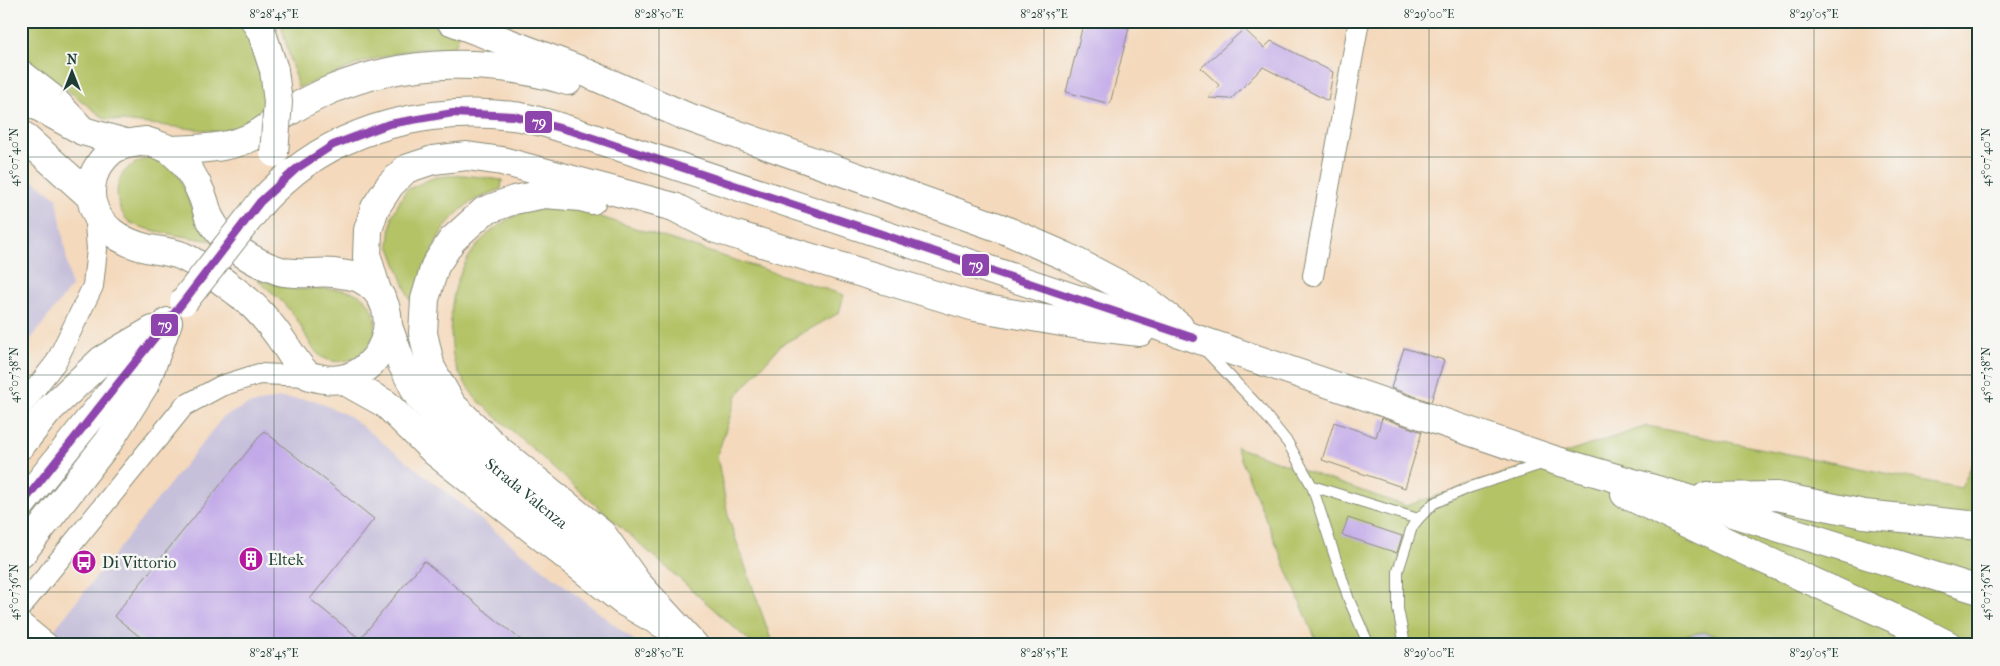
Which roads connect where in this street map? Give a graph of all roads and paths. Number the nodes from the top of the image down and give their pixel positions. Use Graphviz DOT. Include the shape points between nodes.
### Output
graph roads {
  1 [pos="255,21"];
  2 [pos="451,21"];
  3 [pos="1359,21"];
  4 [pos="21,74"];
  5 [pos="21,97"];
  6 [pos="684,116"];
  7 [pos="83,131"];
  8 [pos="21,134"];
  9 [pos="125,143"];
  10 [pos="171,150"];
  11 [pos="92,204"];
  12 [pos="257,207"];
  13 [pos="716,228"];
  14 [pos="1313,276"];
  15 [pos="377,291"];
  16 [pos="168,322"];
  17 [pos="389,329"];
  18 [pos="1194,338"];
  19 [pos="309,376"];
  20 [pos="343,380"];
  21 [pos="21,406"];
  22 [pos="21,446"];
  23 [pos="1554,460"];
  24 [pos="1312,486"];
  25 [pos="1681,497"];
  26 [pos="21,505"];
  27 [pos="1418,519"];
  28 [pos="1979,526"];
  29 [pos="21,554"];
  30 [pos="637,583"];
  31 [pos="1979,590"];
  32 [pos="21,607"];
  33 [pos="21,622"];
  34 [pos="692,642"];
  35 [pos="49,645"];
  36 [pos="1370,645"];
  37 [pos="1405,645"];
  38 [pos="1948,645"];
  1 -- 12 [label="main road, bridge" via="274,70 278,102 274,153"];
  2 -- 6 [label="main road" via="580,70"];
  3 -- 14 [label="street"];
  4 -- 7 [label="main road" via="53,99"];
  5 -- 7 [label="main road"];
  6 -- 10 [label="main road" via="543,74 490,65 433,65 376,75 331,90 290,110 259,134 226,146"];
  6 -- 18 [label="main road" via="1003,229 1065,256 1139,295"];
  7 -- 9 [label="main road"];
  8 -- 11 [label="main road"];
  9 -- 10 [label="main road" via="146,141"];
  9 -- 11 [label="main road" via="105,155 94,174"];
  10 -- 15 [label="main road" via="190,170 202,193 209,217 220,233 239,250 280,271 333,273 358,278"];
  11 -- 19 [label="main road" via="107,229 126,242 183,257 226,283 263,315"];
  11 -- 21 [label="street" via="97,249 93,286 56,362"];
  12 -- 16 [label="main road, bridge"];
  12 -- 18 [label="main road" via="296,169 333,145 389,124 453,113 514,116 575,132"];
  13 -- 15 [label="main road, Strada Valenza" via="674,207 502,161 467,156 432,160 406,169 390,185 375,208 368,230 367,257"];
  13 -- 18 [label="main road" via="975,307 1079,325"];
  13 -- 30 [label="main road" via="671,223 581,197 545,194 514,200 484,211 452,240 435,266 425,299 423,333 432,368 452,405 499,450 602,534"];
  15 -- 17 [label="main road, Strada Valenza" via="387,310"];
  16 -- 22 [label="main road" via="102,360 50,409"];
  16 -- 26 [label="main road"];
  16 -- 29 [label="main road" via="144,384 109,441"];
  17 -- 20 [label="main road" via="379,353 363,371"];
  17 -- 30 [label="main road, Strada Valenza" via="419,397 451,431"];
  18 -- 23 [label="main road"];
  18 -- 24 [label="lane" via="1288,443"];
  19 -- 20 [label="main road"];
  19 -- 32 [label="street" via="259,374 220,386 184,406"];
  20 -- 34 [label="main road, Strada Valenza" via="386,404 435,452 623,601"];
  23 -- 25 [label="main road"];
  23 -- 27 [label="lane" via="1463,490 1434,503"];
  23 -- 38 [label="main road"];
  24 -- 27 [label="lane"];
  24 -- 36 [label="lane" via="1349,600"];
  25 -- 28 [label="main road" via="1777,496 1864,514"];
  25 -- 31 [label="main road"];
  27 -- 37 [label="lane" via="1412,527 1398,571 1398,609"];
  30 -- 34 [label="main road, Strada Valenza"];
  33 -- 35 [label="street"];
}
